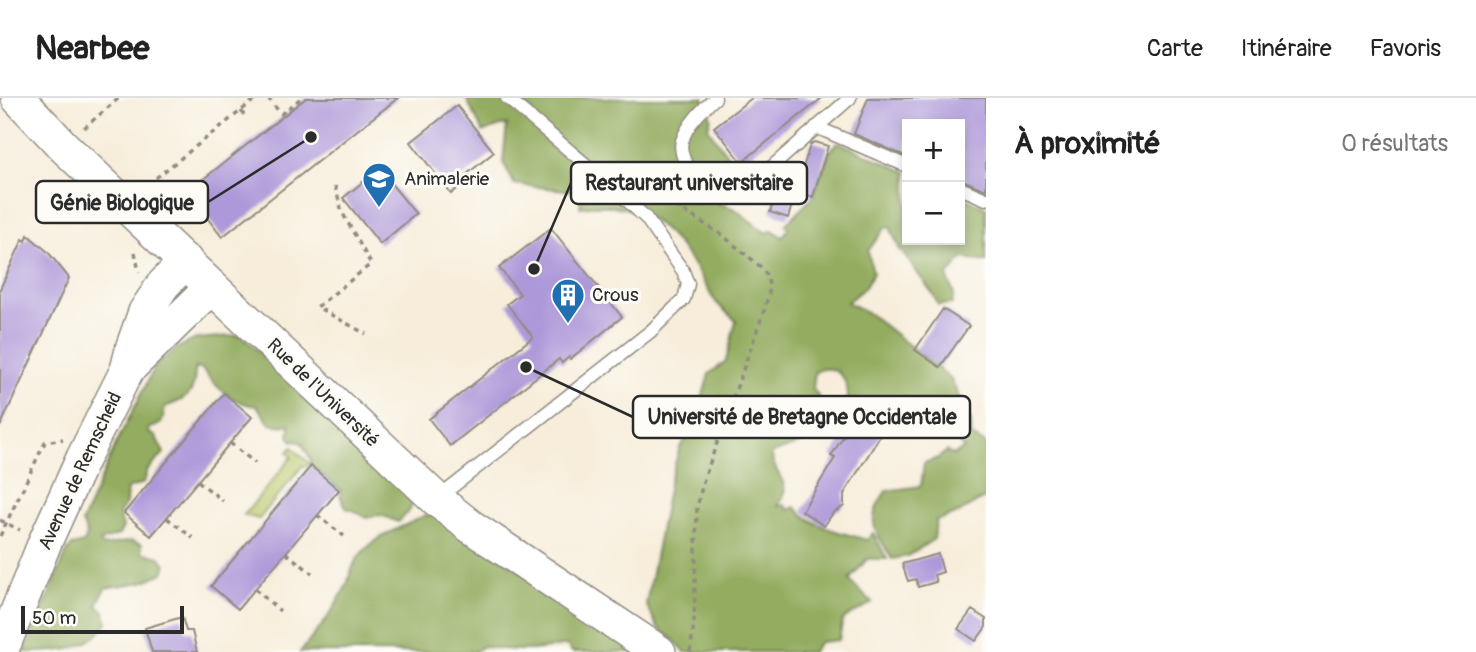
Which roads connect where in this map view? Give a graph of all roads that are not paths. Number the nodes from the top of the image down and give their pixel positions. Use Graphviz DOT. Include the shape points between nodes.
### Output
graph roads {
  1 [pos="18,98"];
  2 [pos="508,98"];
  3 [pos="715,98"];
  4 [pos="850,98"];
  5 [pos="816,127"];
  6 [pos="902,164"];
  7 [pos="965,190"];
  8 [pos="986,199"];
  9 [pos="186,261"];
  10 [pos="212,287"];
  11 [pos="127,370"];
  12 [pos="436,499"];
  13 [pos="33,572"];
  14 [pos="0,626"];
  15 [pos="1,652"];
  16 [pos="659,652"];
  1 -- 9 [label="street, Rue de l'Université"];
  2 -- 12 [label="lane" via="646,218 684,271 687,293 651,331"];
  3 -- 5 [label="lane" via="686,131 681,152 689,170 718,194 741,192"];
  4 -- 5 [label="lane"];
  5 -- 6 [label="lane"];
  7 -- 8 [label="lane"];
  9 -- 10 [label="street, Rue de l'Université"];
  9 -- 11 [label="street, Avenue de Remscheid" via="151,301"];
  10 -- 11 [label="street, Avenue de Remscheid"];
  10 -- 12 [label="street, Rue de l'Université"];
  11 -- 13 [label="street, Avenue de Remscheid"];
  12 -- 16 [label="street, Rue de l'Université"];
  13 -- 14 [label="street, Avenue de Remscheid"];
  13 -- 15 [label="street, Avenue de Remscheid"];
}
